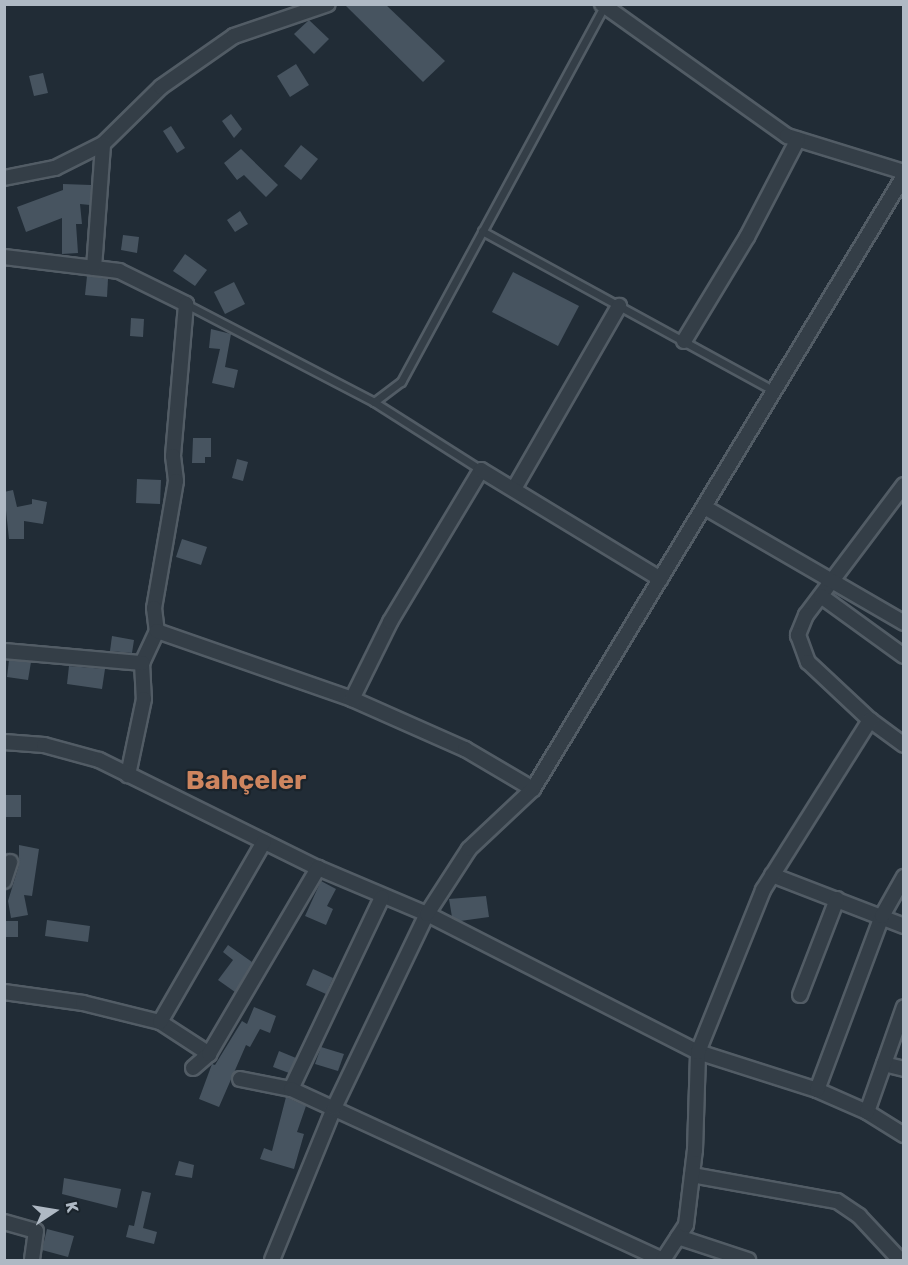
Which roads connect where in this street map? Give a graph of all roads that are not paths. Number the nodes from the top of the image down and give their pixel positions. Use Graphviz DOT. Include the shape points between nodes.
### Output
graph roads {
  1 [pos="328,4"];
  2 [pos="603,6"];
  3 [pos="798,139"];
  4 [pos="103,144"];
  5 [pos="903,172"];
  6 [pos="903,176"];
  7 [pos="4,178"];
  8 [pos="482,231"];
  9 [pos="4,257"];
  10 [pos="94,268"];
  11 [pos="186,304"];
  12 [pos="619,306"];
  13 [pos="684,341"];
  14 [pos="774,391"];
  15 [pos="374,402"];
  16 [pos="481,470"];
  17 [pos="903,485"];
  18 [pos="515,487"];
  19 [pos="706,508"];
  20 [pos="660,579"];
  21 [pos="834,581"];
  22 [pos="821,596"];
  23 [pos="903,623"];
  24 [pos="157,631"];
  25 [pos="4,651"];
  26 [pos="903,656"];
  27 [pos="142,663"];
  28 [pos="352,699"];
  29 [pos="870,720"];
  30 [pos="4,742"];
  31 [pos="903,746"];
  32 [pos="128,775"];
  33 [pos="533,789"];
  34 [pos="264,842"];
  35 [pos="10,862"];
  36 [pos="318,868"];
  37 [pos="772,875"];
  38 [pos="903,877"];
  39 [pos="4,881"];
  40 [pos="382,897"];
  41 [pos="837,899"];
  42 [pos="428,914"];
  43 [pos="882,916"];
  44 [pos="903,926"];
  45 [pos="4,992"];
  46 [pos="800,995"];
  47 [pos="903,1007"];
  48 [pos="160,1022"];
  49 [pos="698,1052"];
  50 [pos="209,1054"];
  51 [pos="884,1064"];
  52 [pos="193,1068"];
  53 [pos="903,1069"];
  54 [pos="240,1079"];
  55 [pos="291,1089"];
  56 [pos="817,1090"];
  57 [pos="334,1108"];
  58 [pos="867,1112"];
  59 [pos="903,1135"];
  60 [pos="692,1175"];
  61 [pos="4,1222"];
  62 [pos="678,1237"];
  63 [pos="32,1260"];
  64 [pos="272,1260"];
  65 [pos="663,1260"];
  66 [pos="747,1260"];
  67 [pos="900,1260"];
  1 -- 4 [label="street" via="234,36 161,87"];
  2 -- 3 [label="street" via="787,136"];
  2 -- 8 [label="lane"];
  3 -- 5 [label="street"];
  3 -- 13 [label="street" via="747,237"];
  4 -- 7 [label="street" via="55,168"];
  4 -- 10 [label="street"];
  6 -- 14 [label="street"];
  8 -- 12 [label="lane"];
  8 -- 15 [label="lane" via="401,382"];
  9 -- 10 [label="street"];
  10 -- 11 [label="street" via="119,271"];
  11 -- 15 [label="lane"];
  11 -- 24 [label="street" via="173,456 176,481 154,608"];
  12 -- 13 [label="lane"];
  12 -- 18 [label="street"];
  13 -- 14 [label="lane"];
  14 -- 19 [label="street"];
  15 -- 16 [label="lane"];
  16 -- 18 [label="street"];
  16 -- 28 [label="street" via="390,622"];
  17 -- 21 [label="street"];
  18 -- 20 [label="street"];
  19 -- 20 [label="street"];
  19 -- 21 [label="street"];
  20 -- 33 [label="street"];
  21 -- 22 [label="street"];
  21 -- 23 [label="street"];
  22 -- 26 [label="street"];
  22 -- 29 [label="street" via="798,635 808,662"];
  24 -- 27 [label="street"];
  24 -- 28 [label="street"];
  25 -- 27 [label="street"];
  27 -- 32 [label="street" via="144,699"];
  28 -- 33 [label="street" via="465,749"];
  29 -- 31 [label="street"];
  29 -- 37 [label="street"];
  30 -- 32 [label="street" via="44,745 99,760"];
  32 -- 34 [label="street"];
  33 -- 42 [label="street" via="469,849"];
  34 -- 36 [label="street"];
  34 -- 48 [label="street"];
  35 -- 39 [label="street"];
  36 -- 40 [label="street"];
  36 -- 50 [label="street"];
  37 -- 41 [label="street"];
  37 -- 49 [label="street"];
  38 -- 43 [label="street"];
  40 -- 42 [label="street"];
  40 -- 55 [label="street"];
  41 -- 43 [label="street"];
  41 -- 46 [label="street"];
  42 -- 49 [label="street"];
  42 -- 57 [label="street"];
  43 -- 44 [label="street"];
  43 -- 56 [label="street"];
  45 -- 48 [label="street" via="82,1003"];
  47 -- 51 [label="street"];
  48 -- 50 [label="street"];
  49 -- 56 [label="street"];
  49 -- 60 [label="street"];
  50 -- 52 [label="street"];
  51 -- 53 [label="street"];
  51 -- 58 [label="street"];
  54 -- 55 [label="street"];
  55 -- 57 [label="street"];
  56 -- 58 [label="street"];
  57 -- 64 [label="street"];
  57 -- 65 [label="street"];
  58 -- 59 [label="street"];
  60 -- 62 [label="street" via="686,1225"];
  60 -- 67 [label="street" via="837,1201 859,1216"];
  61 -- 63 [label="street" via="36,1231"];
  62 -- 65 [label="street"];
  62 -- 66 [label="street"];
}
